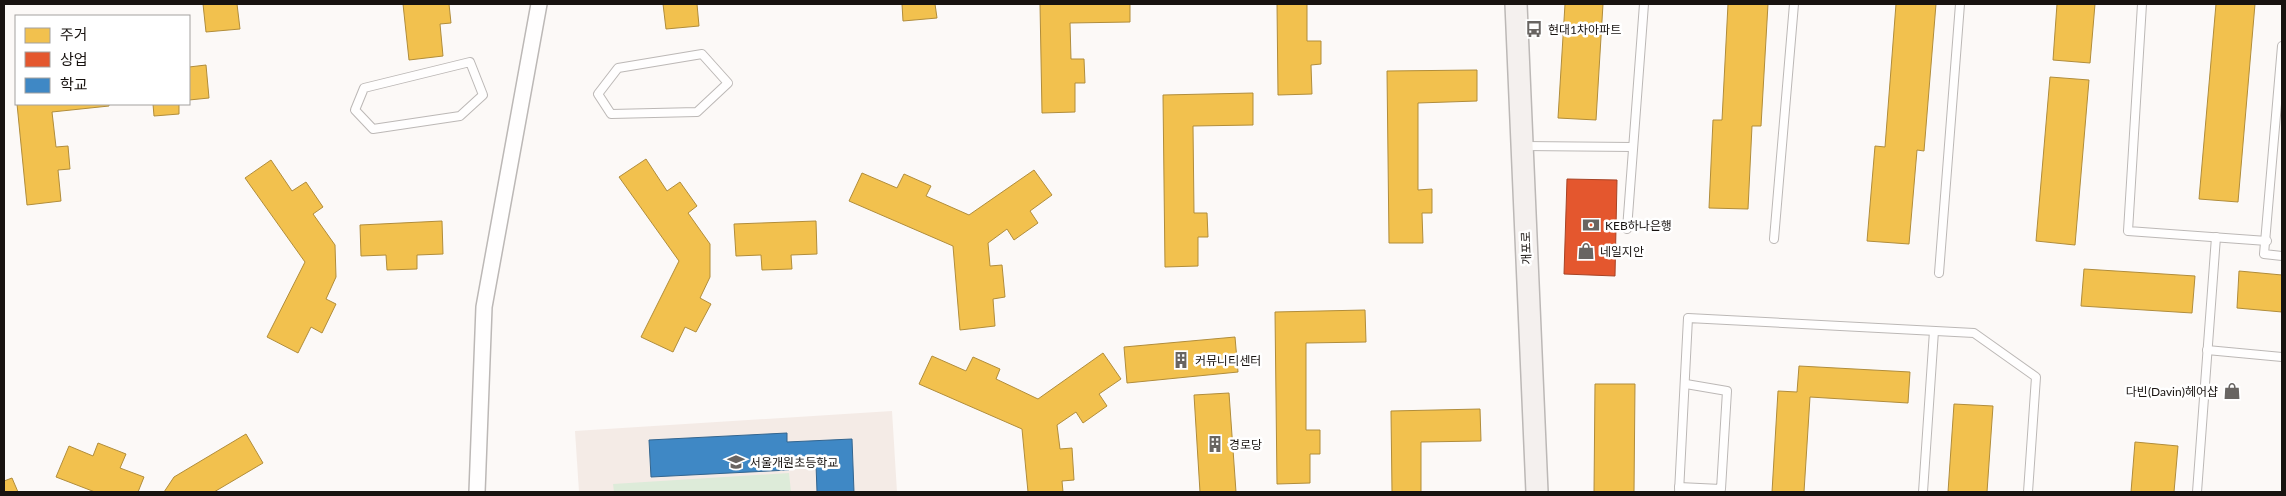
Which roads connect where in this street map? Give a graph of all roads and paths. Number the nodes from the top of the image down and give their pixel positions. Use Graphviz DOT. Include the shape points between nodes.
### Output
graph roads {
  1 [pos="539,4"];
  2 [pos="1516,4"];
  3 [pos="1644,4"];
  4 [pos="1794,4"];
  5 [pos="1960,4"];
  6 [pos="2142,4"];
  7 [pos="2282,46"];
  8 [pos="598,94"];
  9 [pos="482,95"];
  10 [pos="1522,146"];
  11 [pos="1633,147"];
  12 [pos="1627,229"];
  13 [pos="2216,237"];
  14 [pos="1774,239"];
  15 [pos="2267,241"];
  16 [pos="2282,256"];
  17 [pos="1939,273"];
  18 [pos="1934,331"];
  19 [pos="2208,350"];
  20 [pos="2282,357"];
  21 [pos="1686,384"];
  22 [pos="1679,490"];
  23 [pos="477,492"];
  24 [pos="1537,492"];
  25 [pos="1923,492"];
  26 [pos="2028,492"];
  27 [pos="2197,492"];
  1 -- 23 [label="street" via="484,307"];
  2 -- 10 [label="street, 개포로"];
  3 -- 11 [label="lane"];
  4 -- 14 [label="lane"];
  5 -- 17 [label="lane"];
  6 -- 13 [label="lane" via="2128,231"];
  7 -- 15 [label="lane"];
  8 -- 8 [label="lane" via="611,114 697,112 728,83 702,54 618,68"];
  9 -- 9 [label="lane" via="470,62 364,88 355,110 373,129 460,116"];
  10 -- 11 [label="lane"];
  10 -- 24 [label="street, 개포로"];
  11 -- 12 [label="lane"];
  13 -- 15 [label="lane"];
  13 -- 19 [label="lane"];
  15 -- 16 [label="lane" via="2264,254"];
  18 -- 21 [label="lane" via="1688,318"];
  18 -- 25 [label="lane"];
  18 -- 26 [label="lane" via="1974,333 2036,377"];
  19 -- 20 [label="lane"];
  19 -- 27 [label="lane"];
  21 -- 22 [label="lane"];
  21 -- 22 [label="lane" via="1727,391 1721,489"];
}
